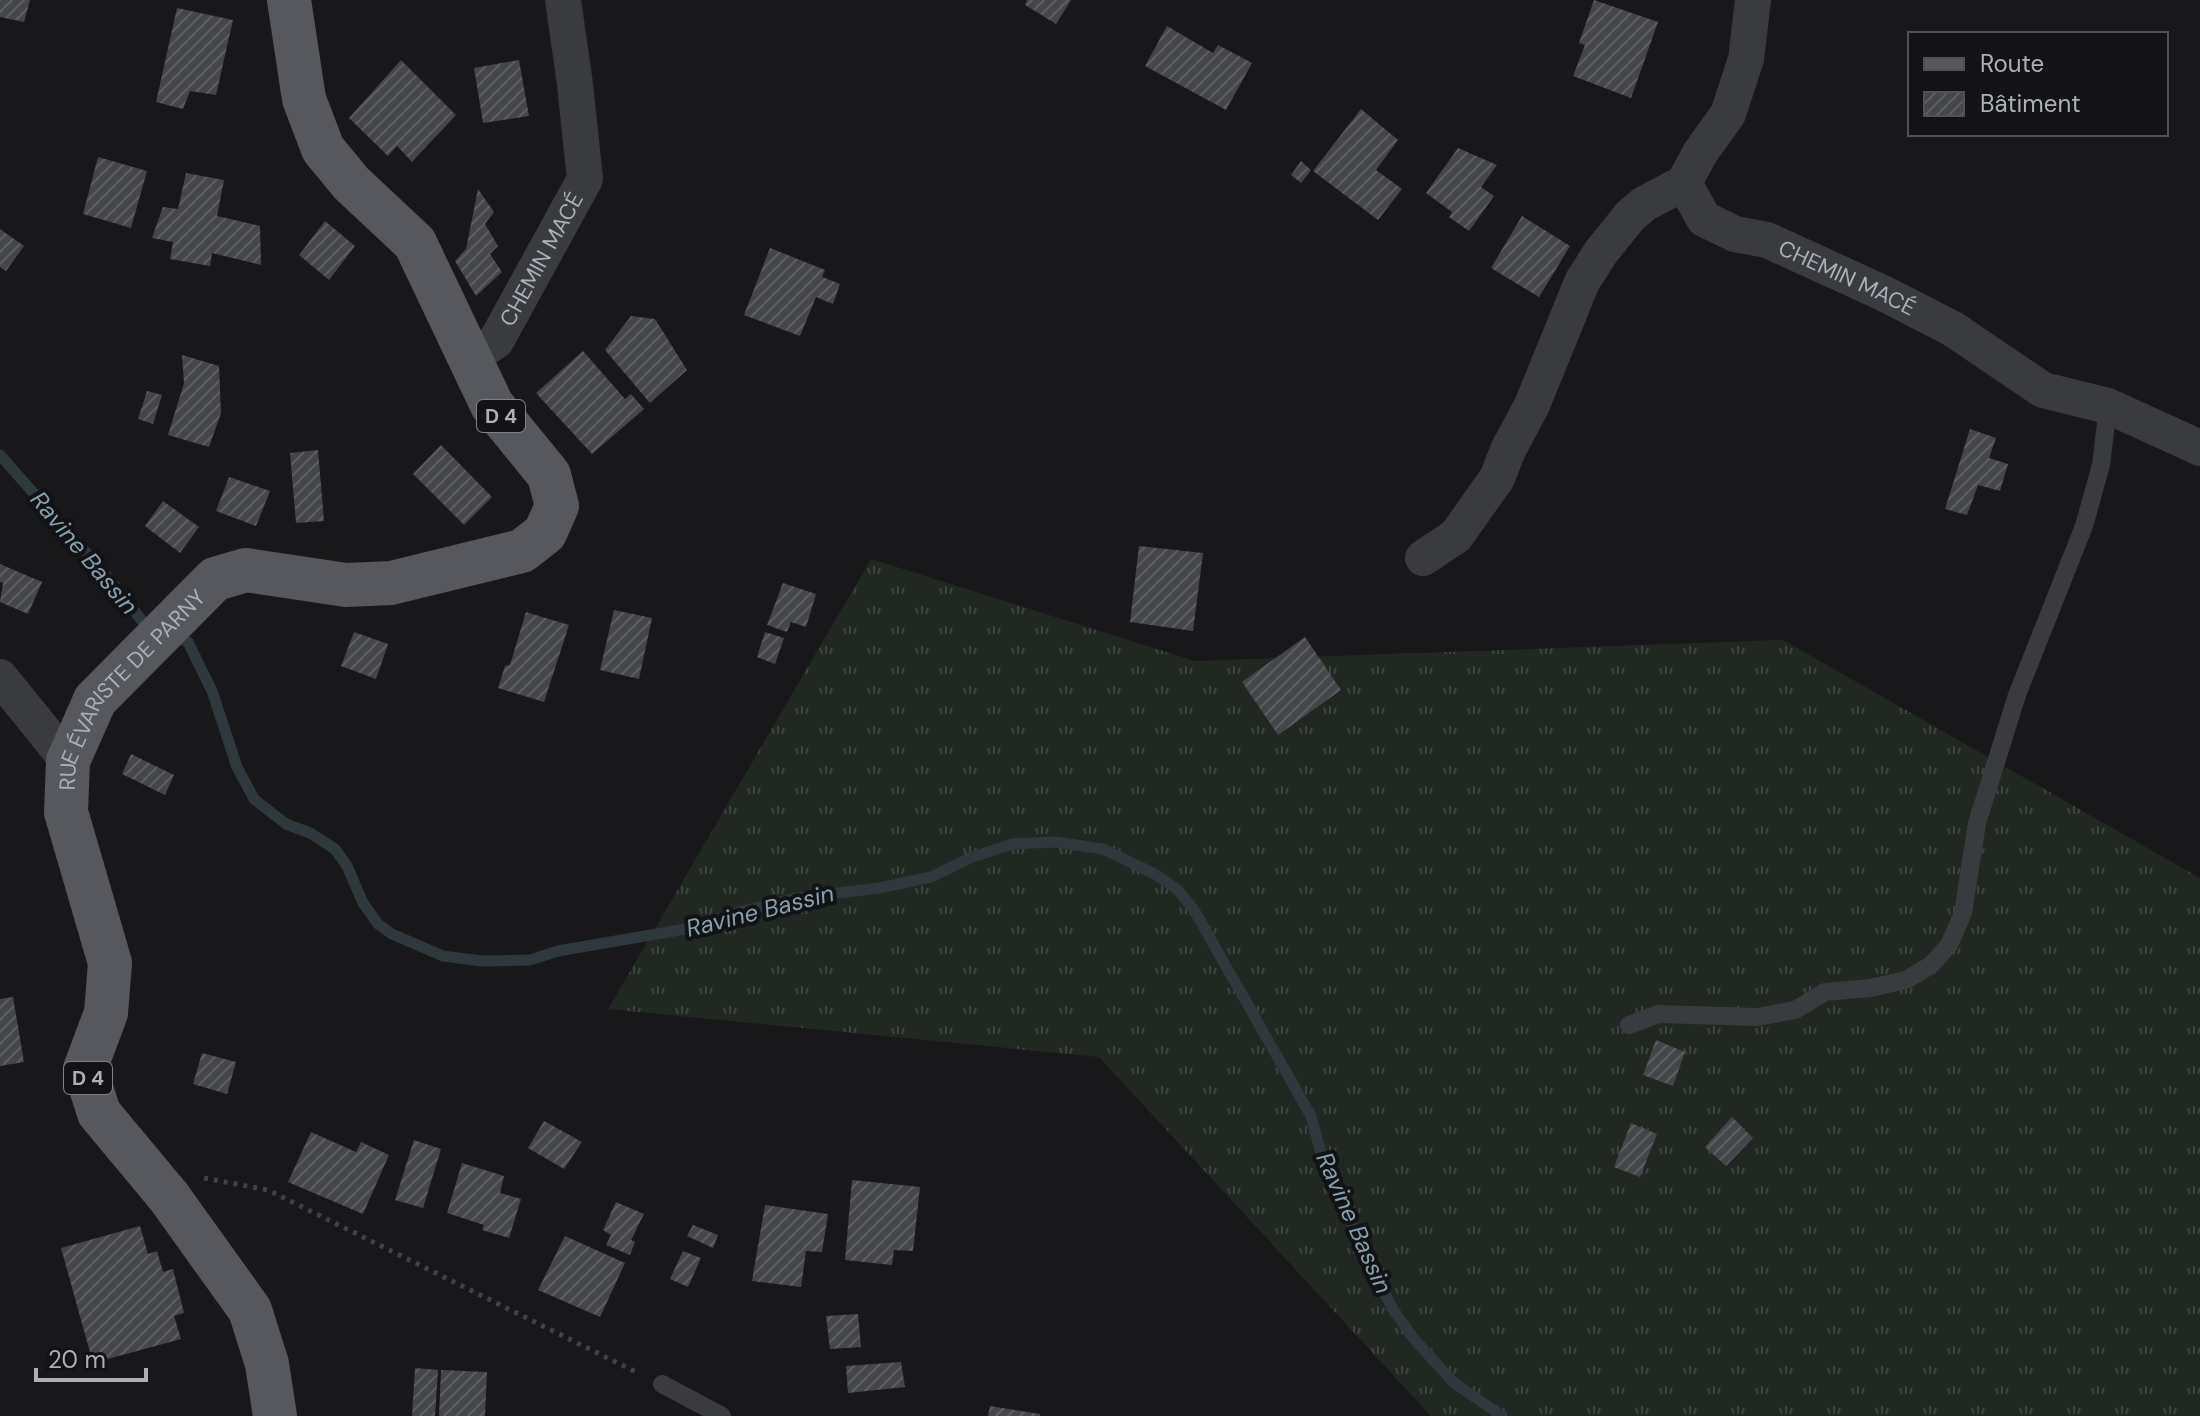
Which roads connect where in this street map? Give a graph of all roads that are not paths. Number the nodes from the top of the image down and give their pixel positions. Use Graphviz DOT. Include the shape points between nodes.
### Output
graph roads {
  1 [pos="289,0"];
  2 [pos="563,0"];
  3 [pos="1753,0"];
  4 [pos="1684,183"];
  5 [pos="469,359"];
  6 [pos="2108,406"];
  7 [pos="2200,448"];
  8 [pos="1423,558"];
  9 [pos="0,677"];
  10 [pos="68,761"];
  11 [pos="1629,1025"];
  12 [pos="662,1384"];
  13 [pos="275,1416"];
  14 [pos="722,1416"];
  1 -- 5 [label="main road, RUE ÉVARISTE DE PARNY / D 4" via="304,99 323,149 415,243"];
  2 -- 5 [label="street, CHEMIN MACÉ" via="585,179 496,341"];
  3 -- 4 [label="street" via="1746,59 1728,114"];
  4 -- 6 [label="street, CHEMIN MACÉ" via="1704,219 1735,234 1767,240 1885,294 1953,329 2043,390"];
  4 -- 8 [label="street" via="1644,204 1601,252 1582,282 1497,478 1456,536"];
  5 -- 10 [label="main road, RUE ÉVARISTE DE PARNY / D 4" via="492,405 549,475 557,506 545,533 522,551 391,583 346,585 246,570 215,579 95,700"];
  6 -- 7 [label="street, CHEMIN MACÉ"];
  6 -- 11 [label="lane" via="2101,465 2084,526 2017,695 1977,823 1963,913 1949,945 1931,965 1906,980 1825,992 1795,1010 1757,1017 1658,1014"];
  9 -- 10 [label="street"];
  10 -- 13 [label="main road, RUE ÉVARISTE DE PARNY / D 4" via="66,812 110,963 106,1013 85,1069 99,1113 169,1197 250,1310 267,1364"];
  12 -- 14 [label="lane"];
}
